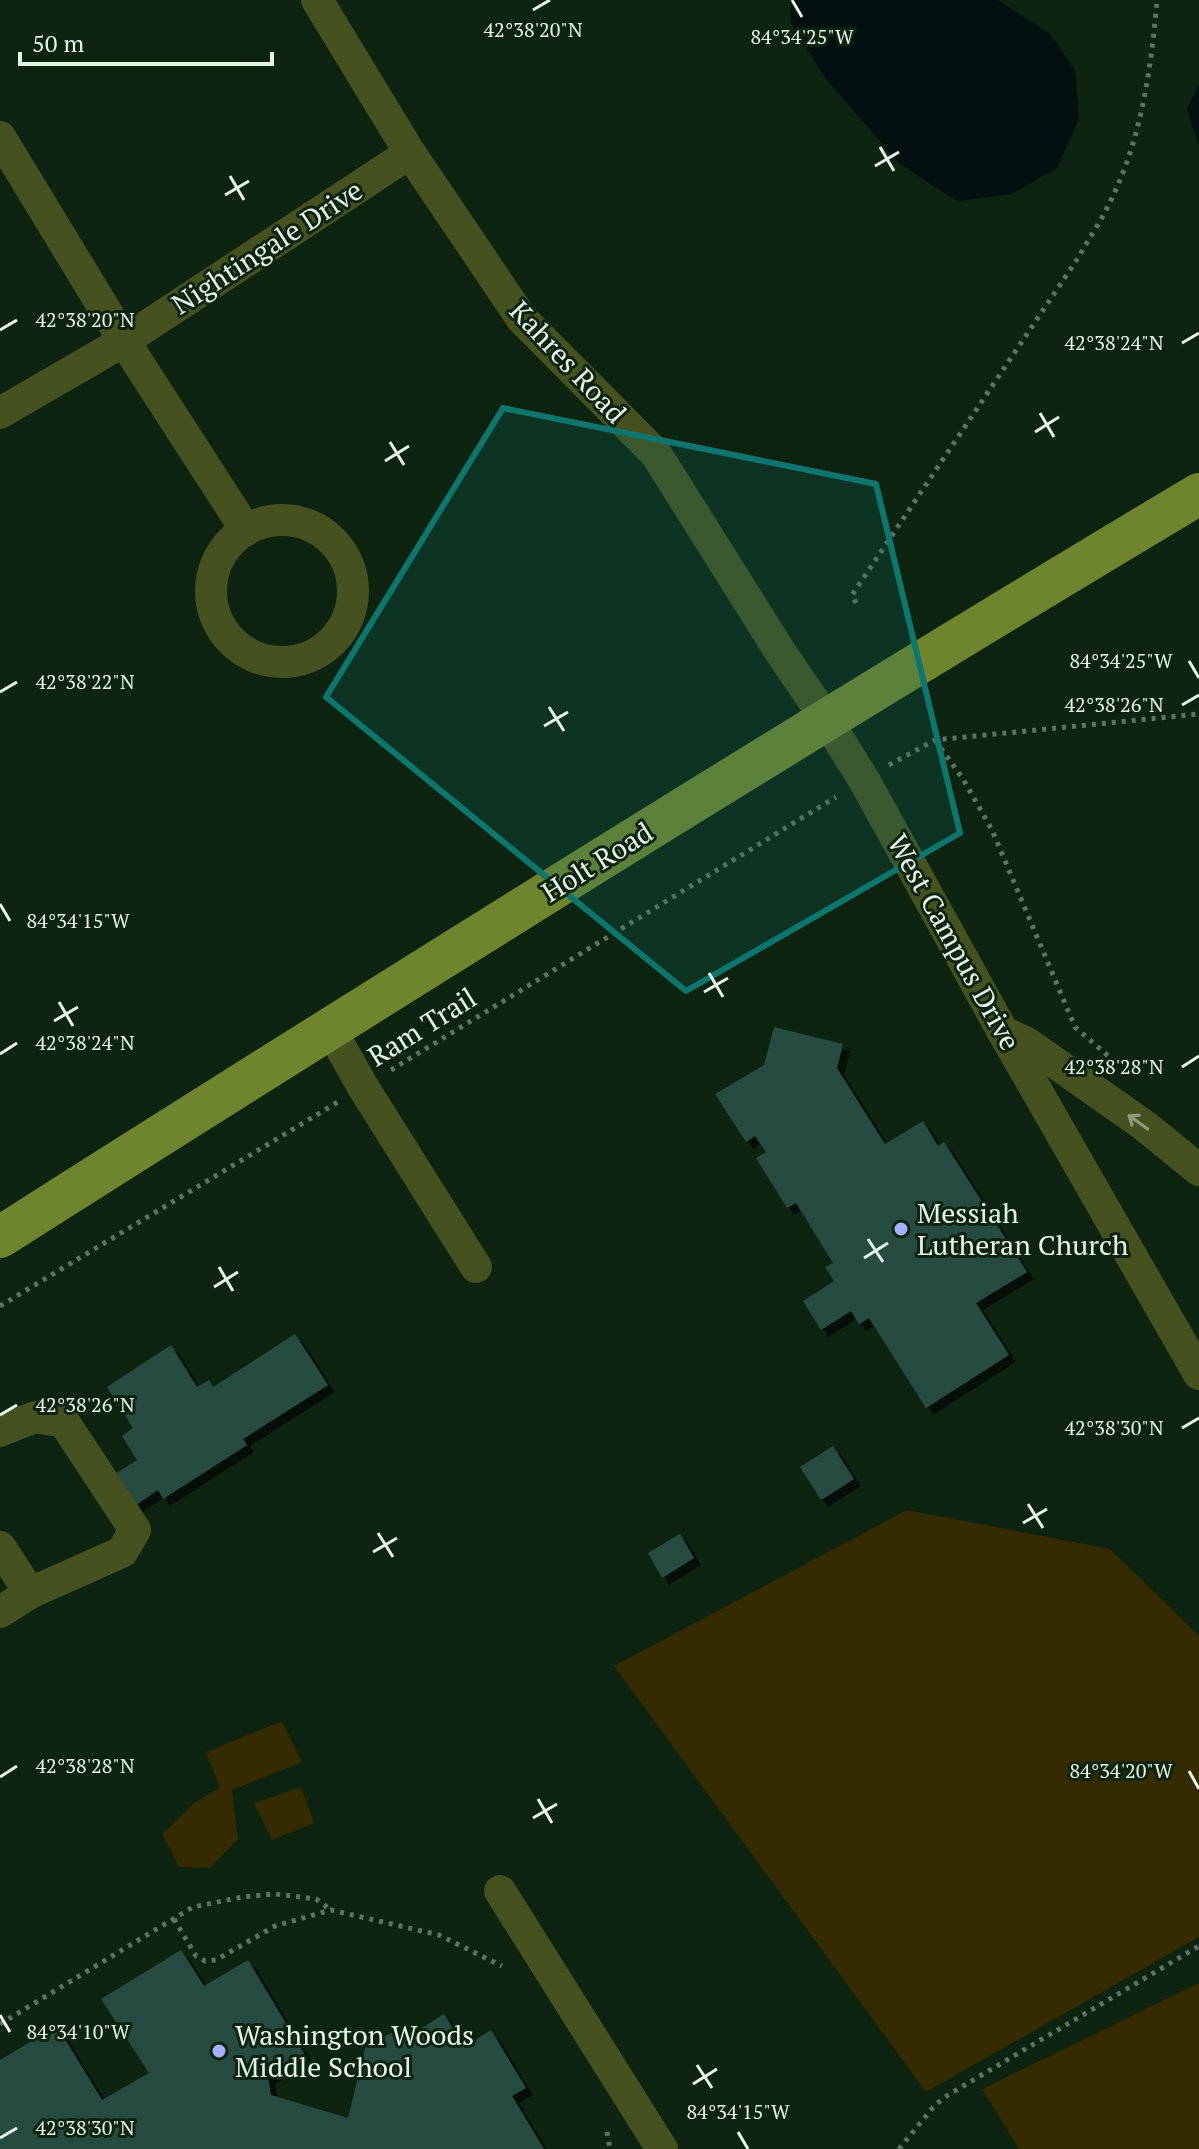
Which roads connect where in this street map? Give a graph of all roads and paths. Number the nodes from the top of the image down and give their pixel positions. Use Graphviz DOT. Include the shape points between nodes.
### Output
graph roads {
  1 [pos="317,0"];
  2 [pos="1157,0"];
  3 [pos="0,137"];
  4 [pos="410,153"];
  5 [pos="124,341"];
  6 [pos="0,413"];
  7 [pos="1199,494"];
  8 [pos="246,530"];
  9 [pos="852,595"];
  10 [pos="847,603"];
  11 [pos="856,603"];
  12 [pos="1199,714"];
  13 [pos="826,719"];
  14 [pos="935,740"];
  15 [pos="864,780"];
  16 [pos="330,1028"];
  17 [pos="1003,1032"];
  18 [pos="1116,1063"];
  19 [pos="363,1087"];
  20 [pos="1199,1170"];
  21 [pos="0,1237"];
  22 [pos="476,1267"];
  23 [pos="0,1306"];
  24 [pos="1199,1374"];
  25 [pos="0,1431"];
  26 [pos="0,1547"];
  27 [pos="30,1593"];
  28 [pos="0,1612"];
  29 [pos="500,1891"];
  30 [pos="331,1910"];
  31 [pos="174,1919"];
  32 [pos="1199,1946"];
  33 [pos="502,1966"];
  34 [pos="0,2024"];
  35 [pos="607,2132"];
  36 [pos="610,2149"];
  37 [pos="662,2149"];
  38 [pos="899,2149"];
  1 -- 4 [label="street, Kahres Road"];
  2 -- 9 [label="path" via="1145,96 1110,203"];
  3 -- 5 [label="street"];
  4 -- 5 [label="street, Nightingale Drive"];
  4 -- 13 [label="street, Kahres Road" via="522,319 656,454"];
  5 -- 6 [label="street, Nightingale Drive"];
  5 -- 8 [label="street"];
  7 -- 13 [label="main road, Holt Road"];
  8 -- 8 [label="street" via="271,520 302,522 326,535 350,567 350,611 330,644 311,656 268,661 233,644 218,624 212,576 219,556"];
  9 -- 10 [label="path"];
  9 -- 11 [label="path"];
  12 -- 14 [label="path"];
  13 -- 15 [label="street, West Campus Drive"];
  13 -- 16 [label="main road, Holt Road"];
  14 -- 15 [label="path, Ram Trail"];
  14 -- 18 [label="path" via="992,830 1075,1027"];
  15 -- 17 [label="street, West Campus Drive"];
  15 -- 19 [label="path, Ram Trail"];
  16 -- 19 [label="street"];
  16 -- 21 [label="main road, Holt Road"];
  20 -- 17 [label="street, one-way" via="1145,1126 1027,1043"];
  17 -- 24 [label="street, West Campus Drive"];
  19 -- 22 [label="street"];
  19 -- 23 [label="path, Ram Trail"];
  25 -- 27 [label="street" via="35,1417 64,1422 135,1530 122,1552"];
  26 -- 27 [label="street"];
  27 -- 28 [label="street"];
  29 -- 37 [label="street"];
  30 -- 31 [label="path" via="316,1899 275,1894 202,1905"];
  30 -- 31 [label="path" via="275,1926 216,1960 205,1961 196,1956"];
  30 -- 33 [label="path" via="439,1935"];
  31 -- 34 [label="path"];
  32 -- 38 [label="path" via="948,2095"];
  35 -- 36 [label="path"];
}
